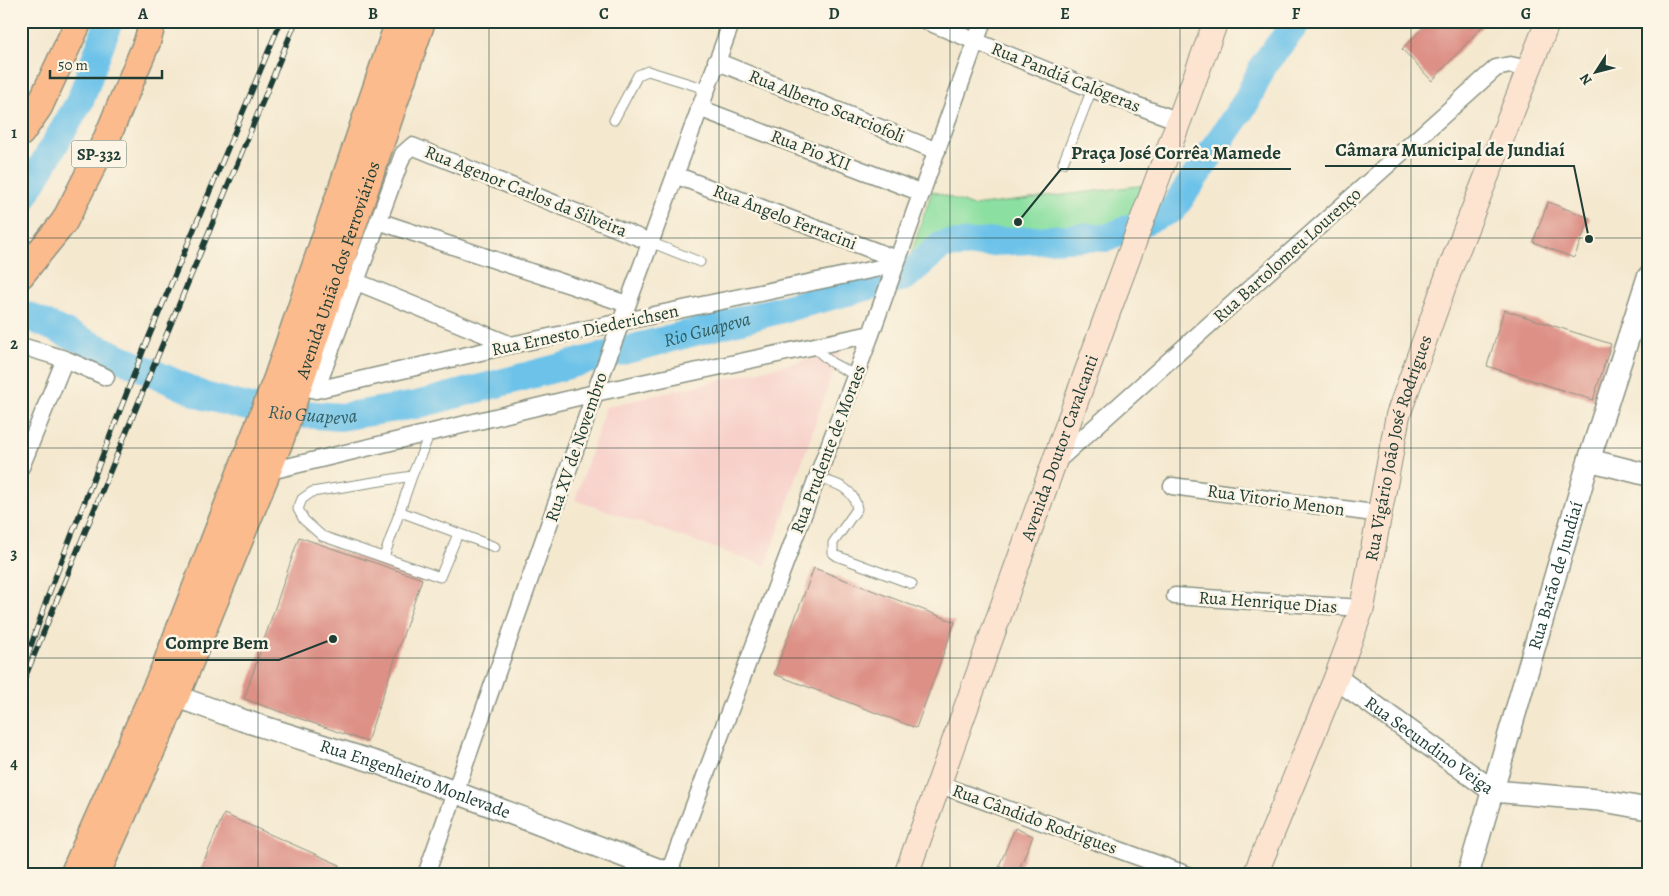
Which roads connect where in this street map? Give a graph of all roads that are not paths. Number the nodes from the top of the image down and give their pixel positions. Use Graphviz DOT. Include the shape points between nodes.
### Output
graph roads {
  1 [pos="79,21"];
  2 [pos="153,21"];
  3 [pos="399,21"];
  4 [pos="422,21"];
  5 [pos="732,21"];
  6 [pos="926,21"];
  7 [pos="983,21"];
  8 [pos="1216,21"];
  9 [pos="1548,21"];
  10 [pos="1557,21"];
  11 [pos="975,40"];
  12 [pos="1538,48"];
  13 [pos="716,61"];
  14 [pos="1528,69"];
  15 [pos="706,89"];
  16 [pos="1092,89"];
  17 [pos="699,108"];
  18 [pos="28,118"];
  19 [pos="614,120"];
  20 [pos="1179,121"];
  21 [pos="937,151"];
  22 [pos="1063,163"];
  23 [pos="675,175"];
  24 [pos="922,193"];
  25 [pos="378,221"];
  26 [pos="650,242"];
  27 [pos="700,262"];
  28 [pos="893,267"];
  29 [pos="21,275"];
  30 [pos="1648,277"];
  31 [pos="357,282"];
  32 [pos="627,304"];
  33 [pos="618,330"];
  34 [pos="871,334"];
  35 [pos="21,346"];
  36 [pos="511,346"];
  37 [pos="812,346"];
  38 [pos="65,359"];
  39 [pos="855,375"];
  40 [pos="106,377"];
  41 [pos="598,386"];
  42 [pos="292,388"];
  43 [pos="430,433"];
  44 [pos="1589,460"];
  45 [pos="1053,465"];
  46 [pos="21,467"];
  47 [pos="266,472"];
  48 [pos="1648,474"];
  49 [pos="412,476"];
  50 [pos="817,478"];
  51 [pos="1172,486"];
  52 [pos="401,512"];
  53 [pos="1380,514"];
  54 [pos="458,534"];
  55 [pos="495,547"];
  56 [pos="384,557"];
  57 [pos="912,584"];
  58 [pos="1175,596"];
  59 [pos="1362,608"];
  60 [pos="1336,678"];
  61 [pos="166,693"];
  62 [pos="938,784"];
  63 [pos="1493,790"];
  64 [pos="455,792"];
  65 [pos="103,806"];
  66 [pos="1648,809"];
  67 [pos="670,874"];
  68 [pos="64,875"];
  69 [pos="73,875"];
  70 [pos="96,875"];
  71 [pos="426,875"];
  72 [pos="906,875"];
  73 [pos="1188,875"];
  74 [pos="1255,875"];
  75 [pos="1468,875"];
  1 -- 18 [label="main road"];
  2 -- 29 [label="main road, SP-332" via="106,140 64,222"];
  3 -- 42 [label="main road, Avenida União dos Ferroviários"];
  4 -- 42 [label="main road, Avenida União dos Ferroviários"];
  5 -- 13 [label="street, Rua XV de Novembro"];
  6 -- 11 [label="street, Rua Pandiá Calógeras"];
  7 -- 11 [label="street, Rua Prudente de Moraes"];
  8 -- 20 [label="main road, Avenida Doutor Cavalcanti"];
  9 -- 12 [label="main road, Rua Vigário João José Rodrigues"];
  10 -- 12 [label="main road"];
  11 -- 16 [label="street, Rua Pandiá Calógeras"];
  11 -- 21 [label="street, Rua Prudente de Moraes"];
  12 -- 14 [label="main road, Rua Vigário João José Rodrigues"];
  13 -- 15 [label="street, Rua XV de Novembro"];
  13 -- 21 [label="street, Rua Alberto Scarciofoli"];
  14 -- 45 [label="street, Rua Bartolomeu Lourenço" via="1510,64 1496,68"];
  14 -- 53 [label="main road, Rua Vigário João José Rodrigues" via="1450,269 1398,415"];
  15 -- 17 [label="street, Rua XV de Novembro"];
  15 -- 19 [label="lane" via="643,72 638,75"];
  16 -- 20 [label="street, Rua Pandiá Calógeras"];
  16 -- 22 [label="lane"];
  17 -- 23 [label="street, Rua XV de Novembro"];
  17 -- 24 [label="street, Rua Pio XII"];
  20 -- 45 [label="main road, Avenida Doutor Cavalcanti"];
  21 -- 24 [label="street, Rua Prudente de Moraes"];
  23 -- 26 [label="street, Rua XV de Novembro"];
  23 -- 28 [label="street, Rua Ângelo Ferracini"];
  24 -- 28 [label="street, Rua Prudente de Moraes"];
  25 -- 26 [label="street, Rua Agenor Carlos da Silveira" via="403,154 412,146"];
  25 -- 31 [label="street"];
  25 -- 32 [label="street"];
  26 -- 27 [label="lane"];
  26 -- 32 [label="street, Rua XV de Novembro"];
  28 -- 33 [label="street, Rua Ernesto Diederichsen"];
  28 -- 34 [label="street, Rua Prudente de Moraes"];
  30 -- 44 [label="street, Rua Barão de Jundiaí"];
  31 -- 36 [label="street"];
  31 -- 42 [label="street"];
  32 -- 33 [label="street, Rua XV de Novembro"];
  33 -- 36 [label="street, Rua Ernesto Diederichsen"];
  33 -- 41 [label="street, Rua XV de Novembro"];
  34 -- 37 [label="street"];
  34 -- 39 [label="street, Rua Prudente de Moraes"];
  35 -- 38 [label="street"];
  36 -- 42 [label="street, Rua Ernesto Diederichsen"];
  37 -- 39 [label="lane" via="832,363"];
  37 -- 41 [label="street"];
  38 -- 40 [label="street"];
  38 -- 46 [label="street"];
  39 -- 50 [label="street, Rua Prudente de Moraes"];
  41 -- 43 [label="street"];
  41 -- 64 [label="street, Rua XV de Novembro"];
  42 -- 47 [label="main road, Avenida União dos Ferroviários" via="281,438"];
  42 -- 61 [label="main road, Avenida União dos Ferroviários" via="255,433"];
  43 -- 47 [label="street"];
  43 -- 49 [label="lane"];
  44 -- 48 [label="street"];
  44 -- 63 [label="street, Rua Barão de Jundiaí"];
  45 -- 62 [label="main road, Avenida Doutor Cavalcanti"];
  47 -- 61 [label="main road, Avenida União dos Ferroviários"];
  49 -- 52 [label="lane"];
  49 -- 56 [label="lane" via="312,492 302,499 298,509 304,520 322,536"];
  50 -- 57 [label="lane" via="848,490 856,499 857,508 833,544 833,553"];
  50 -- 67 [label="street, Rua Prudente de Moraes"];
  51 -- 53 [label="street, Rua Vitorio Menon"];
  52 -- 54 [label="lane"];
  52 -- 56 [label="lane"];
  53 -- 59 [label="main road, Rua Vigário João José Rodrigues"];
  54 -- 55 [label="lane"];
  54 -- 56 [label="lane" via="440,577"];
  58 -- 59 [label="street, Rua Henrique Dias"];
  59 -- 60 [label="main road, Rua Vigário João José Rodrigues"];
  60 -- 63 [label="street, Rua Secundino Veiga"];
  60 -- 74 [label="main road, Rua Vigário João José Rodrigues"];
  61 -- 64 [label="street, Rua Engenheiro Monlevade"];
  61 -- 65 [label="main road, Avenida União dos Ferroviários"];
  61 -- 70 [label="main road, Avenida União dos Ferroviários"];
  62 -- 72 [label="main road, Avenida Doutor Cavalcanti"];
  62 -- 73 [label="street, Rua Cândido Rodrigues"];
  63 -- 66 [label="street, Rua Secundino Veiga" via="1598,800"];
  63 -- 75 [label="street, Rua Barão de Jundiaí"];
  64 -- 67 [label="street, Rua Engenheiro Monlevade"];
  64 -- 71 [label="street, Rua XV de Novembro"];
  65 -- 68 [label="main road"];
  65 -- 69 [label="main road, Avenida União dos Ferroviários"];
}
